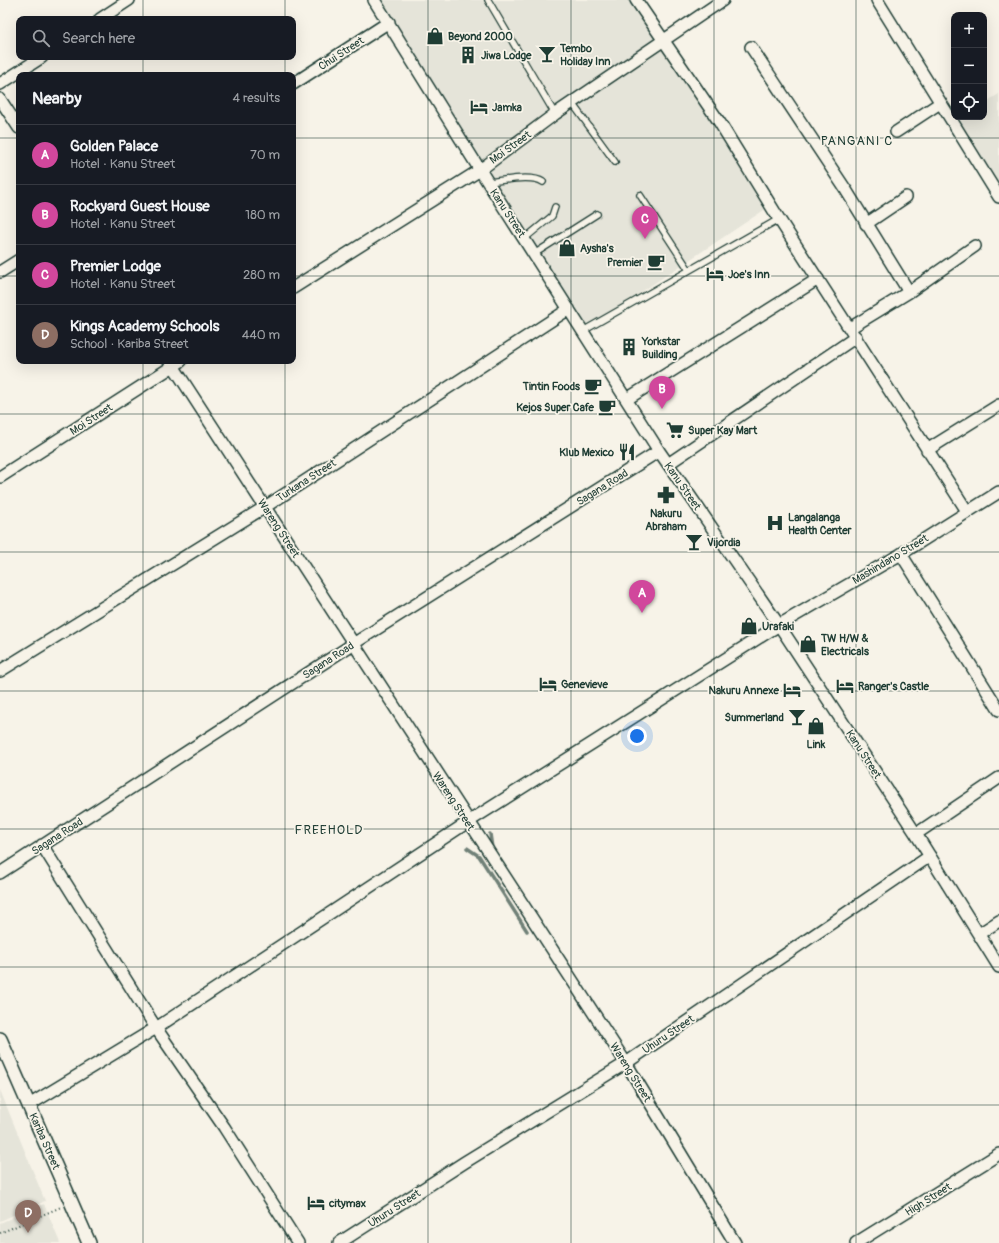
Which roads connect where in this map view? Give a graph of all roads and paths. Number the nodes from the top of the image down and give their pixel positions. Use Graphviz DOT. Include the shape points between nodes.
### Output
graph roads {
  1 [pos="129,0"];
  2 [pos="374,0"];
  3 [pos="488,0"];
  4 [pos="636,0"];
  5 [pos="723,0"];
  6 [pos="877,0"];
  7 [pos="105,16"];
  8 [pos="389,22"];
  9 [pos="664,42"];
  10 [pos="751,47"];
  11 [pos="37,60"];
  12 [pos="19,72"];
  13 [pos="16,74"];
  14 [pos="296,82"];
  15 [pos="0,84"];
  16 [pos="0,99"];
  17 [pos="940,102"];
  18 [pos="572,103"];
  19 [pos="554,114"];
  20 [pos="16,123"];
  21 [pos="896,132"];
  22 [pos="615,162"];
  23 [pos="480,170"];
  24 [pos="488,182"];
  25 [pos="543,182"];
  26 [pos="640,195"];
  27 [pos="906,197"];
  28 [pos="999,197"];
  29 [pos="555,207"];
  30 [pos="596,214"];
  31 [pos="779,219"];
  32 [pos="866,224"];
  33 [pos="524,239"];
  34 [pos="975,246"];
  35 [pos="534,254"];
  36 [pos="16,262"];
  37 [pos="689,270"];
  38 [pos="0,272"];
  39 [pos="818,279"];
  40 [pos="296,286"];
  41 [pos="909,292"];
  42 [pos="569,309"];
  43 [pos="583,331"];
  44 [pos="853,333"];
  45 [pos="172,364"];
  46 [pos="175,364"];
  47 [pos="627,399"];
  48 [pos="999,405"];
  49 [pos="928,450"];
  50 [pos="659,451"];
  51 [pos="668,464"];
  52 [pos="0,477"];
  53 [pos="999,492"];
  54 [pos="265,507"];
  55 [pos="968,512"];
  56 [pos="901,554"];
  57 [pos="779,624"];
  58 [pos="353,644"];
  59 [pos="0,671"];
  60 [pos="999,710"];
  61 [pos="999,778"];
  62 [pos="468,822"];
  63 [pos="916,834"];
  64 [pos="42,845"];
  65 [pos="930,856"];
  66 [pos="0,873"];
  67 [pos="999,921"];
  68 [pos="979,934"];
  69 [pos="999,967"];
  70 [pos="156,1028"];
  71 [pos="0,1039"];
  72 [pos="626,1063"];
  73 [pos="29,1105"];
  74 [pos="999,1154"];
  75 [pos="71,1203"];
  76 [pos="0,1233"];
  77 [pos="89,1243"];
  78 [pos="298,1243"];
  79 [pos="339,1243"];
  80 [pos="735,1243"];
  81 [pos="856,1243"];
  1 -- 7 [label="street"];
  2 -- 8 [label="street, Kanu Street"];
  3 -- 19 [label="lane"];
  4 -- 9 [label="street"];
  5 -- 9 [label="street, Moi Street"];
  6 -- 17 [label="street"];
  8 -- 14 [label="street, Chui Street"];
  8 -- 23 [label="street, Kanu Street"];
  9 -- 18 [label="street, Moi Street"];
  9 -- 31 [label="street" via="720,123"];
  10 -- 32 [label="street"];
  11 -- 12 [label="street"];
  13 -- 15 [label="street"];
  16 -- 20 [label="street"];
  17 -- 21 [label="street"];
  17 -- 28 [label="street"];
  18 -- 19 [label="street, Moi Street"];
  18 -- 22 [label="lane"];
  19 -- 23 [label="street, Moi Street"];
  23 -- 24 [label="street, Kanu Street"];
  23 -- 40 [label="street, Moi Street"];
  24 -- 25 [label="lane" via="527,178"];
  24 -- 33 [label="street, Kanu Street"];
  26 -- 37 [label="lane"];
  27 -- 32 [label="street"];
  29 -- 33 [label="lane" via="552,216"];
  30 -- 35 [label="lane"];
  31 -- 37 [label="lane"];
  31 -- 39 [label="street"];
  32 -- 41 [label="street"];
  33 -- 35 [label="street, Kanu Street"];
  34 -- 41 [label="street"];
  35 -- 42 [label="street, Kanu Street"];
  36 -- 38 [label="street"];
  37 -- 43 [label="lane"];
  39 -- 44 [label="street"];
  39 -- 47 [label="street"];
  41 -- 44 [label="street"];
  42 -- 43 [label="street, Kanu Street"];
  42 -- 54 [label="street, Turkana Street"];
  43 -- 47 [label="street, Kanu Street"];
  44 -- 49 [label="street"];
  44 -- 51 [label="street"];
  45 -- 52 [label="street, Moi Street"];
  46 -- 54 [label="street, Wareng Street"];
  47 -- 50 [label="street, Kanu Street"];
  48 -- 49 [label="street"];
  49 -- 55 [label="street"];
  50 -- 51 [label="street, Kanu Street"];
  50 -- 58 [label="street, Sagana Road"];
  51 -- 57 [label="street, Kanu Street"];
  53 -- 55 [label="street, Mashindano Street"];
  54 -- 58 [label="street, Wareng Street"];
  54 -- 59 [label="street, Turkana Street"];
  55 -- 56 [label="street, Mashindano Street"];
  56 -- 57 [label="street, Mashindano Street"];
  56 -- 60 [label="street"];
  57 -- 62 [label="street, Mashindano Street"];
  57 -- 63 [label="street, Kanu Street"];
  58 -- 62 [label="street, Wareng Street"];
  58 -- 64 [label="street, Sagana Road"];
  61 -- 63 [label="street"];
  62 -- 70 [label="street, Mashindano Street"];
  62 -- 72 [label="street, Wareng Street"];
  63 -- 65 [label="street, Kanu Street"];
  64 -- 66 [label="street, Sagana Road"];
  64 -- 70 [label="street"];
  65 -- 68 [label="street, Kanu Street"];
  65 -- 72 [label="street, Uhuru Street"];
  67 -- 68 [label="street"];
  68 -- 69 [label="street, Kanu Street"];
  70 -- 73 [label="street, Mashindano Street"];
  70 -- 78 [label="street" via="224,1127"];
  71 -- 73 [label="street, Kariba Street"];
  72 -- 79 [label="street, Uhuru Street"];
  72 -- 80 [label="street, Wareng Street"];
  73 -- 75 [label="street, Kariba Street"];
  74 -- 81 [label="street, High Street"];
  75 -- 76 [label="path"];
  75 -- 77 [label="street, Kariba Street"];
}
